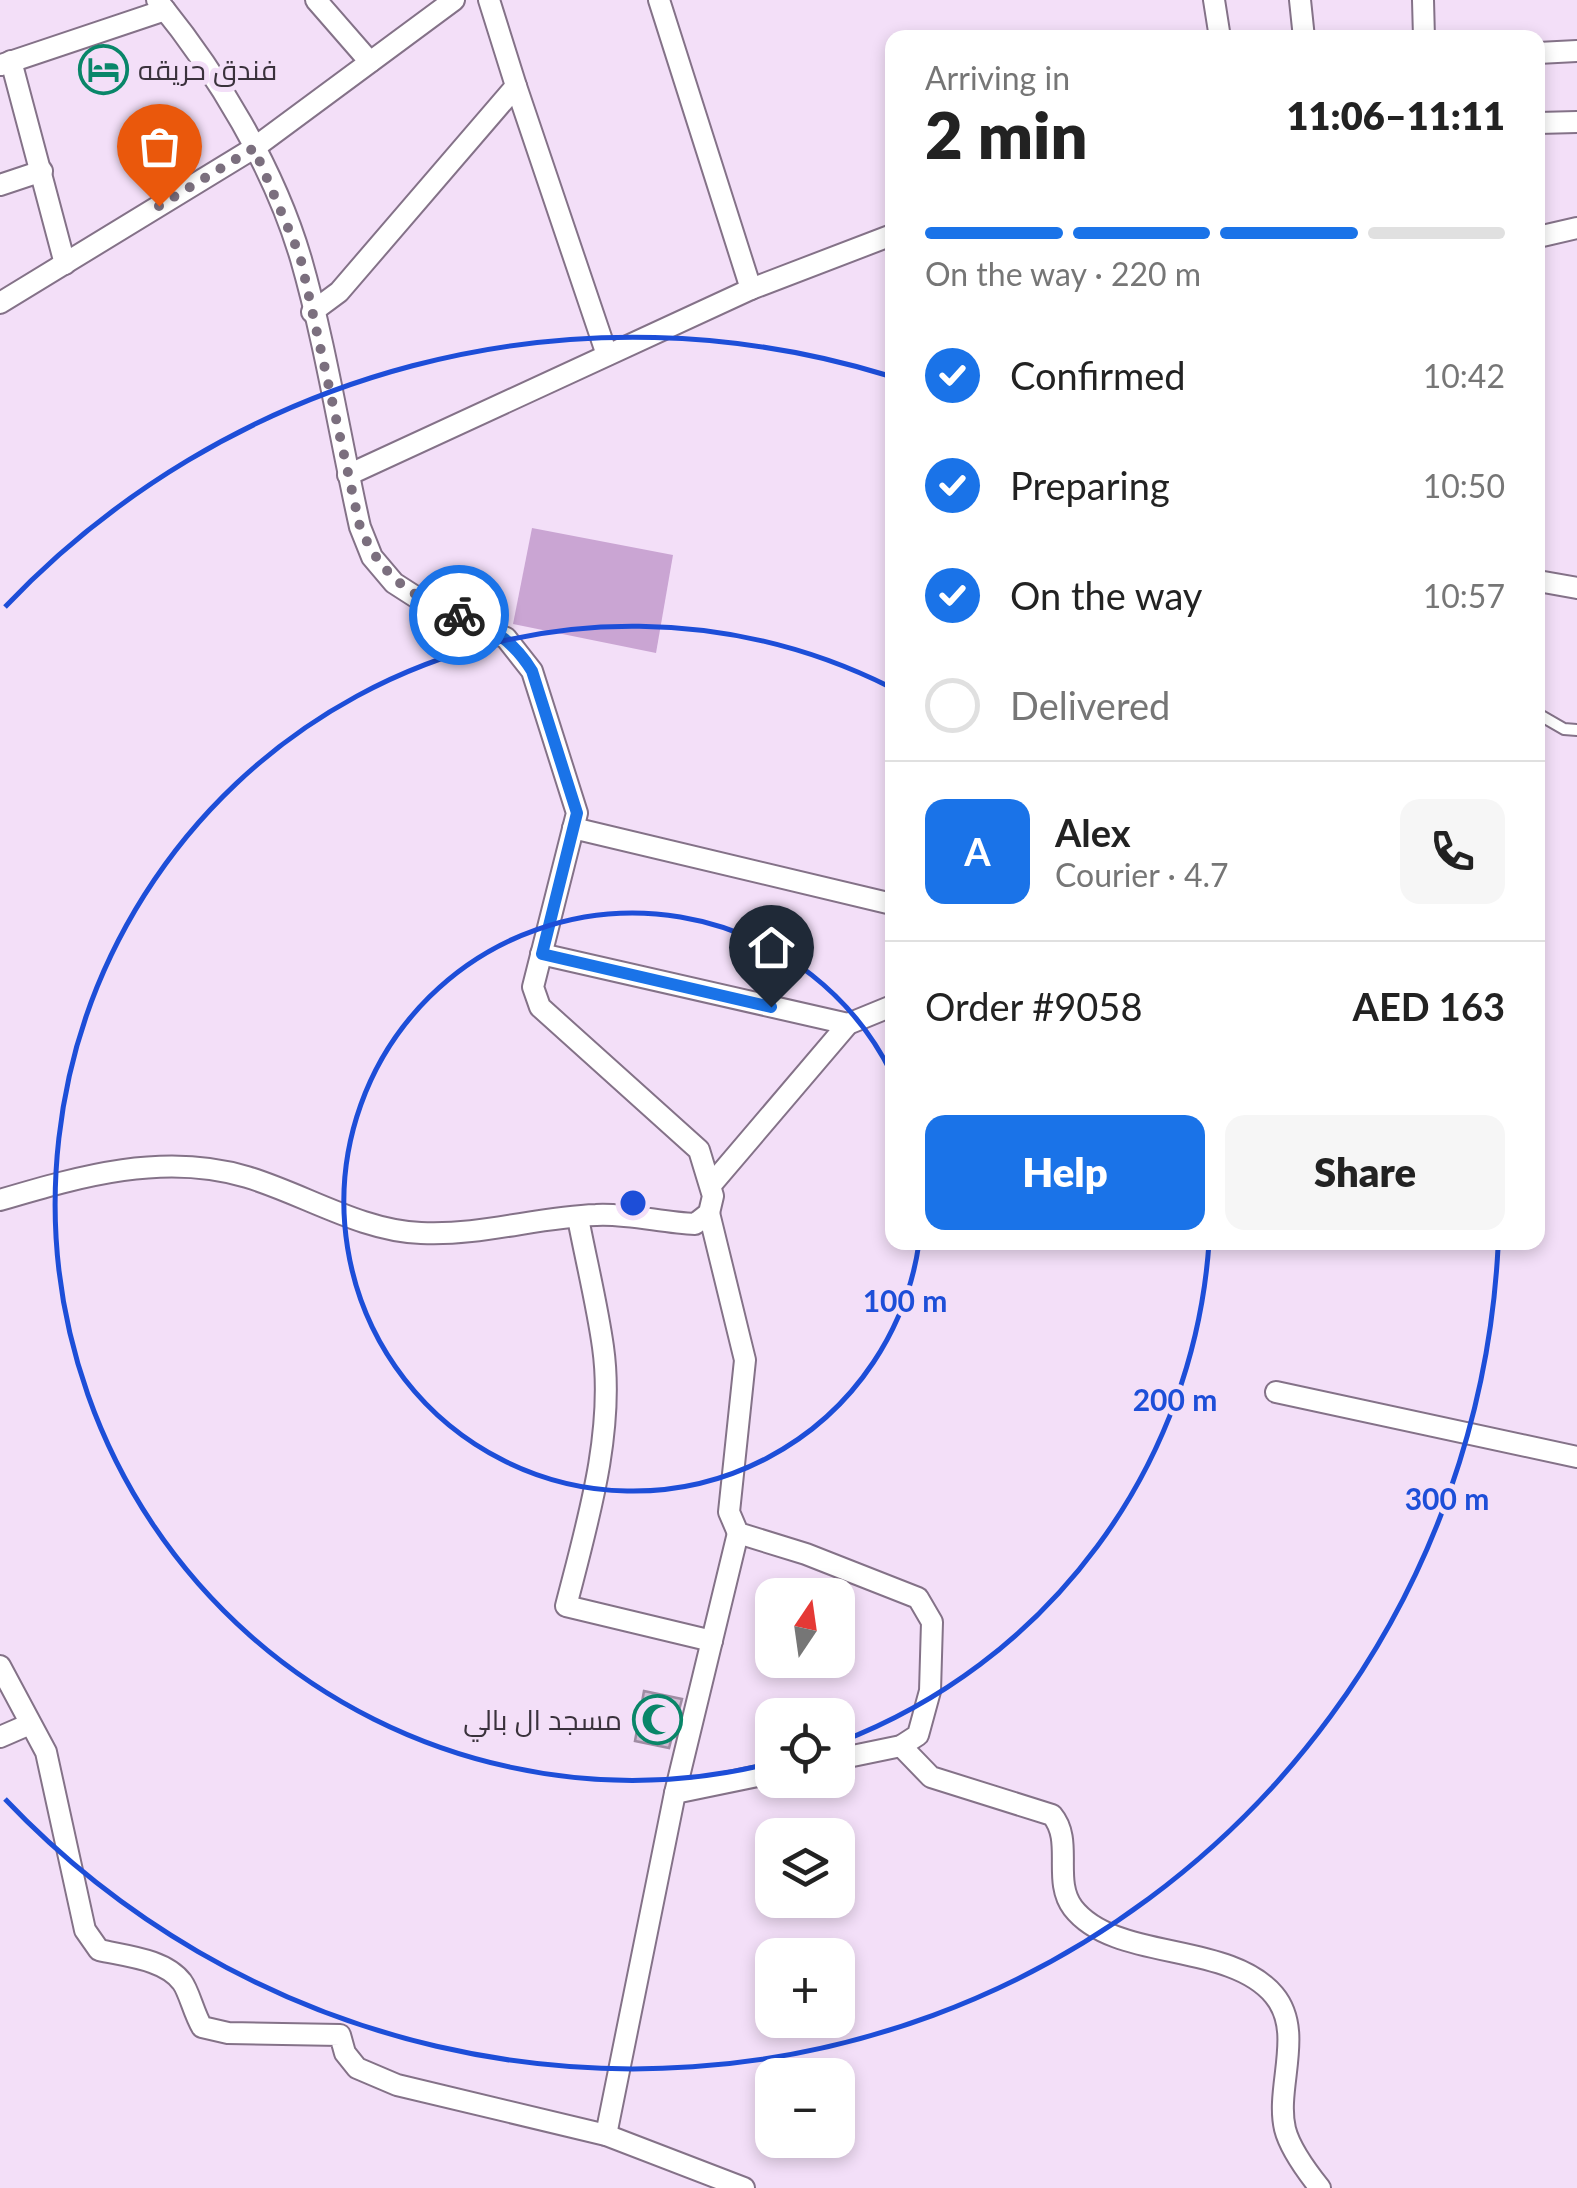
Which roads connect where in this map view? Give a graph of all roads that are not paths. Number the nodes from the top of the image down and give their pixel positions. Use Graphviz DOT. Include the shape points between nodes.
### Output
graph roads {
  1 [pos="316,0"];
  2 [pos="454,0"];
  3 [pos="489,0"];
  4 [pos="659,0"];
  5 [pos="1214,0"];
  6 [pos="1300,0"];
  7 [pos="1423,0"];
  8 [pos="161,5"];
  9 [pos="1219,30"];
  10 [pos="1303,30"];
  11 [pos="1424,30"];
  12 [pos="1577,51"];
  13 [pos="1545,52"];
  14 [pos="370,62"];
  15 [pos="6,63"];
  16 [pos="516,86"];
  17 [pos="1577,122"];
  18 [pos="1545,123"];
  19 [pos="254,148"];
  20 [pos="42,170"];
  21 [pos="0,186"];
  22 [pos="1577,228"];
  23 [pos="1545,235"];
  24 [pos="885,238"];
  25 [pos="65,264"];
  26 [pos="750,290"];
  27 [pos="0,303"];
  28 [pos="312,312"];
  29 [pos="607,355"];
  30 [pos="348,475"];
  31 [pos="1545,582"];
  32 [pos="1577,588"];
  33 [pos="1545,718"];
  34 [pos="1577,730"];
  35 [pos="573,828"];
  36 [pos="885,902"];
  37 [pos="542,954"];
  38 [pos="885,1009"];
  39 [pos="848,1024"];
  40 [pos="711,1185"];
  41 [pos="0,1200"];
  42 [pos="709,1213"];
  43 [pos="578,1218"];
  44 [pos="1276,1392"];
  45 [pos="1577,1457"];
  46 [pos="738,1534"];
  47 [pos="712,1641"];
  48 [pos="0,1666"];
  49 [pos="30,1724"];
  50 [pos="0,1737"];
  51 [pos="902,1746"];
  52 [pos="855,1756"];
  53 [pos="755,1777"];
  54 [pos="676,1793"];
  55 [pos="606,2135"];
  56 [pos="744,2188"];
  57 [pos="1320,2188"];
  1 -- 14 [label="street"];
  2 -- 14 [label="street"];
  3 -- 16 [label="street"];
  4 -- 26 [label="street"];
  5 -- 9 [label="street"];
  6 -- 10 [label="street"];
  7 -- 11 [label="street"];
  8 -- 15 [label="street"];
  8 -- 19 [label="street" via="203,57"];
  12 -- 13 [label="street"];
  14 -- 19 [label="street"];
  15 -- 20 [label="street"];
  16 -- 28 [label="street" via="339,292"];
  16 -- 29 [label="street"];
  17 -- 18 [label="street"];
  19 -- 25 [label="street"];
  19 -- 28 [label="street" via="300,256"];
  20 -- 21 [label="street"];
  20 -- 25 [label="street"];
  22 -- 23 [label="street"];
  24 -- 26 [label="street"];
  25 -- 27 [label="street"];
  26 -- 29 [label="street"];
  28 -- 30 [label="street"];
  29 -- 30 [label="street"];
  30 -- 35 [label="street" via="366,542 394,583 482,624 523,655 577,813"];
  31 -- 32 [label="street"];
  33 -- 34 [label="lane"];
  35 -- 36 [label="street"];
  35 -- 37 [label="street"];
  37 -- 39 [label="street"];
  37 -- 40 [label="street" via="533,987 540,1007 699,1150"];
  38 -- 39 [label="street"];
  39 -- 40 [label="street"];
  40 -- 42 [label="street"];
  41 -- 43 [label="street" via="96,1172 188,1166 246,1176 418,1234"];
  42 -- 43 [label="street" via="695,1224 598,1214"];
  42 -- 46 [label="street" via="745,1360 729,1512"];
  43 -- 47 [label="street" via="604,1350 604,1418 566,1606"];
  44 -- 45 [label="street"];
  46 -- 47 [label="street"];
  46 -- 51 [label="street" via="918,1598 932,1622 930,1690 918,1735"];
  47 -- 54 [label="street"];
  48 -- 49 [label="street"];
  49 -- 50 [label="street"];
  49 -- 55 [label="street" via="46,1752 85,1930 99,1950 164,1967 184,1984 202,2027 340,2035 357,2068 397,2085"];
  51 -- 52 [label="street"];
  51 -- 57 [label="street" via="931,1778 1052,1815 1064,1829 1065,1890 1073,1908 1093,1924 1218,1964 1261,1982 1277,1998 1288,2030 1285,2129"];
  53 -- 54 [label="street"];
  54 -- 55 [label="street"];
  55 -- 56 [label="street"];
}
